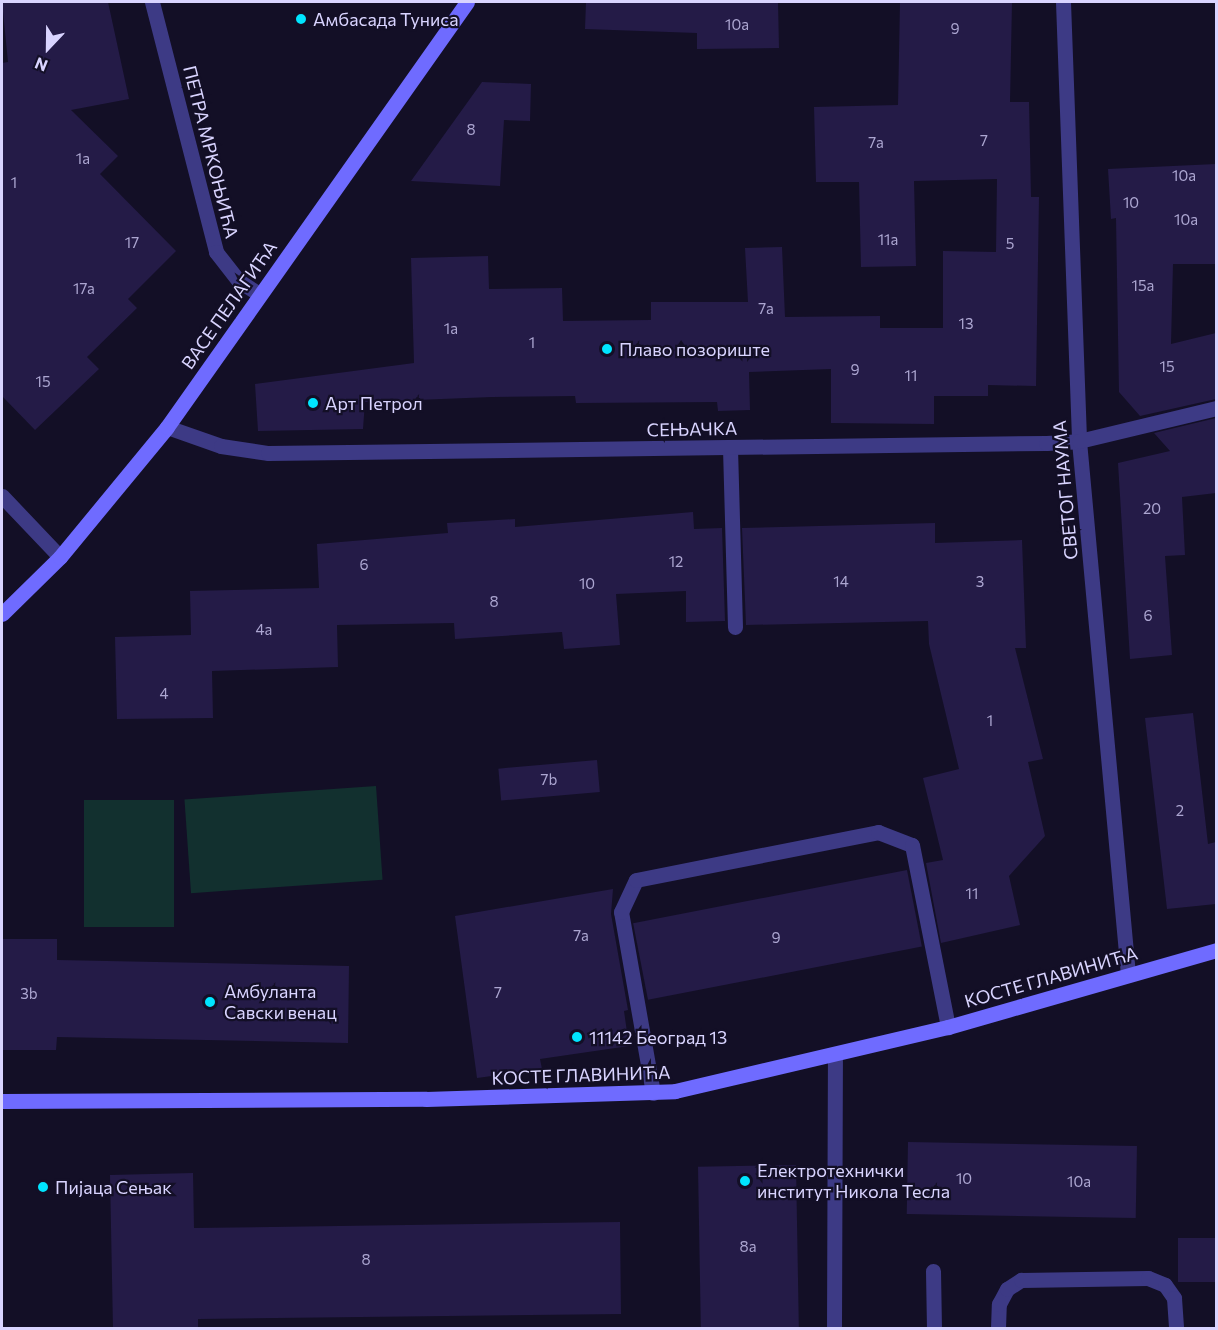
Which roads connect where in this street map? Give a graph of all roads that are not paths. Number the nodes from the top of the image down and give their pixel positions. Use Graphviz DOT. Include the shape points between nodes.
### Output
graph roads {
  1 [pos="152,2"];
  2 [pos="466,2"];
  3 [pos="1064,2"];
  4 [pos="260,294"];
  5 [pos="1216,408"];
  6 [pos="167,427"];
  7 [pos="1079,441"];
  8 [pos="730,448"];
  9 [pos="2,496"];
  10 [pos="60,556"];
  11 [pos="2,614"];
  12 [pos="735,627"];
  13 [pos="1216,950"];
  14 [pos="1128,974"];
  15 [pos="948,1027"];
  16 [pos="835,1056"];
  17 [pos="653,1093"];
  18 [pos="2,1101"];
  19 [pos="933,1271"];
  20 [pos="834,1329"];
  21 [pos="934,1329"];
  22 [pos="998,1329"];
  23 [pos="1176,1329"];
  1 -- 4 [label="street, ПЕТРА МРКОЊИЋА" via="216,252 239,281"];
  2 -- 4 [label="street, ВАСЕ ПЕЛАГИЋА"];
  3 -- 7 [label="street, СВЕТОГ НАУМА"];
  4 -- 6 [label="street, ВАСЕ ПЕЛАГИЋА"];
  5 -- 7 [label="street, СЕЊАЧКА"];
  6 -- 8 [label="street, СЕЊАЧКА" via="221,446 268,453"];
  6 -- 10 [label="street, ВАСЕ ПЕЛАГИЋА"];
  7 -- 8 [label="street, СЕЊАЧКА"];
  7 -- 14 [label="street, СВЕТОГ НАУМА"];
  8 -- 12 [label="street"];
  9 -- 10 [label="street"];
  10 -- 11 [label="street, ВАСЕ ПЕЛАГИЋА"];
  13 -- 14 [label="street, КОСТЕ ГЛАВИНИЋА"];
  14 -- 15 [label="street, КОСТЕ ГЛАВИНИЋА"];
  15 -- 16 [label="street, КОСТЕ ГЛАВИНИЋА"];
  15 -- 17 [label="street" via="912,845 878,832 636,880 621,912"];
  16 -- 17 [label="street, КОСТЕ ГЛАВИНИЋА"];
  16 -- 20 [label="street"];
  17 -- 18 [label="street, КОСТЕ ГЛАВИНИЋА"];
  19 -- 21 [label="street"];
  22 -- 23 [label="street" via="999,1304 1007,1289 1021,1280 1148,1278 1165,1285 1174,1298"];
}
